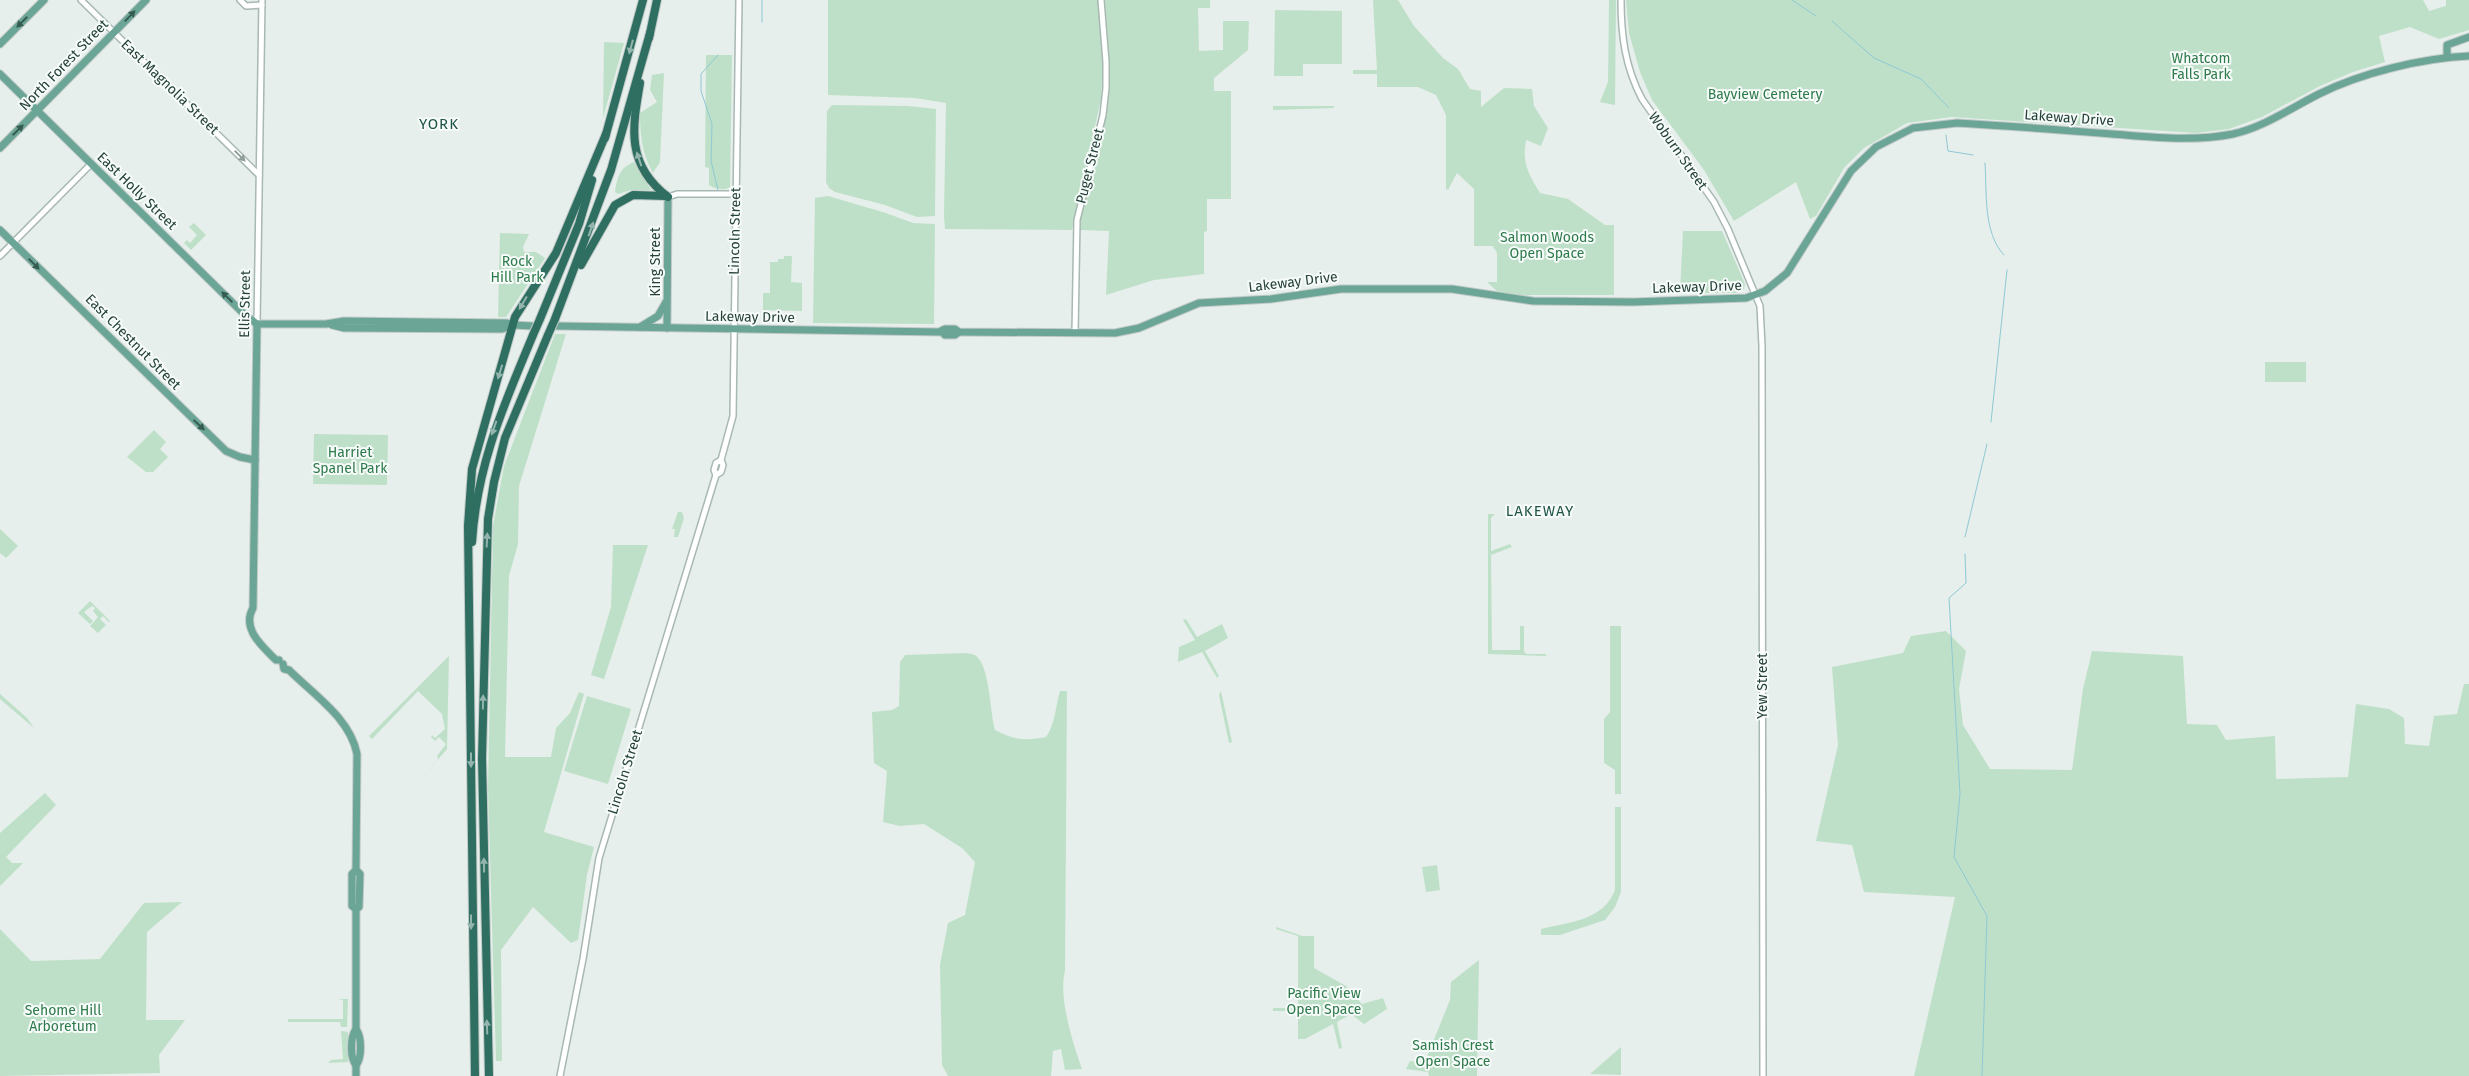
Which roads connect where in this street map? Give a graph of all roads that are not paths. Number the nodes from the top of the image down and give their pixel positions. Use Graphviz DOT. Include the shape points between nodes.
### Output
graph roads {
  1 [pos="44,0"];
  2 [pos="81,0"];
  3 [pos="146,0"];
  4 [pos="240,0"];
  5 [pos="643,0"];
  6 [pos="657,0"];
  7 [pos="739,0"];
  8 [pos="1101,0"];
  9 [pos="1621,0"];
  10 [pos="262,2"];
  11 [pos="114,32"];
  12 [pos="650,32"];
  13 [pos="2469,37"];
  14 [pos="0,44"];
  15 [pos="2469,56"];
  16 [pos="2447,57"];
  17 [pos="0,74"];
  18 [pos="37,111"];
  19 [pos="606,134"];
  20 [pos="0,148"];
  21 [pos="91,164"];
  22 [pos="259,175"];
  23 [pos="735,194"];
  24 [pos="668,197"];
  25 [pos="0,230"];
  26 [pos="13,243"];
  27 [pos="0,256"];
  28 [pos="566,291"];
  29 [pos="1757,296"];
  30 [pos="667,297"];
  31 [pos="412,322"];
  32 [pos="556,322"];
  33 [pos="257,324"];
  34 [pos="326,324"];
  35 [pos="513,325"];
  36 [pos="532,326"];
  37 [pos="639,327"];
  38 [pos="394,328"];
  39 [pos="667,328"];
  40 [pos="734,329"];
  41 [pos="1076,333"];
  42 [pos="255,460"];
  43 [pos="470,606"];
  44 [pos="475,1075"];
  45 [pos="356,1076"];
  46 [pos="488,1076"];
  47 [pos="560,1076"];
  48 [pos="1763,1076"];
  1 -- 14 [label="main road, one-way"];
  2 -- 11 [label="street, East Magnolia Street"];
  11 -- 3 [label="main road, North Forest Street, one-way"];
  4 -- 10 [label="street" via="246,6"];
  5 -- 19 [label="highway, one-way"];
  6 -- 12 [label="highway"];
  7 -- 23 [label="street, Lincoln Street"];
  8 -- 41 [label="street, Puget Street" via="1106,88 1103,116 1077,220"];
  9 -- 29 [label="street, Woburn Street" via="1624,47 1634,82 1642,99 1714,202"];
  10 -- 22 [label="street, Ellis Street"];
  11 -- 18 [label="main road, North Forest Street"];
  11 -- 22 [label="street, East Magnolia Street, one-way"];
  24 -- 12 [label="highway, one-way" via="656,188 641,166 633,138"];
  28 -- 12 [label="highway, one-way" via="611,170"];
  13 -- 16 [label="main road" via="2447,45"];
  15 -- 16 [label="main road, Lakeway Drive"];
  16 -- 29 [label="main road, Lakeway Drive" via="2355,80 2321,93 2256,126 2208,138 1957,123 1907,130 1876,147 1858,163 1787,273"];
  17 -- 18 [label="main road, East Holly Street"];
  20 -- 18 [label="main road, North Forest Street, one-way"];
  18 -- 21 [label="main road, East Holly Street"];
  19 -- 35 [label="highway, one-way" via="556,253 521,305"];
  19 -- 43 [label="highway, one-way, bridge" via="579,224 543,323 534,335 495,425 486,456 472,539"];
  21 -- 26 [label="street"];
  33 -- 21 [label="main road, East Holly Street, one-way"];
  22 -- 33 [label="street, Ellis Street"];
  23 -- 24 [label="street" via="676,194"];
  23 -- 40 [label="street, Lincoln Street"];
  24 -- 28 [label="highway" via="639,194 623,198 615,205"];
  24 -- 30 [label="main road, King Street"];
  25 -- 26 [label="main road, East Chestnut Street"];
  26 -- 27 [label="street"];
  26 -- 42 [label="main road, East Chestnut Street, one-way" via="226,451"];
  28 -- 32 [label="highway"];
  29 -- 41 [label="main road, Lakeway Drive" via="1688,301 1546,301 1452,289 1340,289 1273,299 1199,303 1130,330"];
  29 -- 48 [label="street, Yew Street" via="1762,346"];
  30 -- 37 [label="main road" via="660,313"];
  30 -- 39 [label="main road, King Street"];
  31 -- 34 [label="main road" via="344,321"];
  31 -- 35 [label="main road" via="507,322"];
  31 -- 38 [label="main road"];
  32 -- 37 [label="main road, Lakeway Drive"];
  46 -- 32 [label="highway, one-way, bridge" via="482,758 488,519 506,438"];
  33 -- 34 [label="main road"];
  33 -- 42 [label="main road, Ellis Street"];
  34 -- 38 [label="main road" via="344,328"];
  35 -- 36 [label="main road"];
  35 -- 38 [label="main road" via="505,329"];
  35 -- 43 [label="highway, one-way" via="472,469 468,526"];
  37 -- 39 [label="main road, Lakeway Drive"];
  39 -- 40 [label="main road, Lakeway Drive"];
  40 -- 41 [label="main road, Lakeway Drive" via="942,332 956,329 959,332"];
  40 -- 47 [label="street, Lincoln Street" via="733,416 721,460 723,465 716,475 599,858"];
  42 -- 45 [label="main road, Ellis Street" via="251,623 256,636 339,718 348,730 357,754 356,870 360,874 359,907 356,909 356,1029 360,1038 360,1061 356,1065"];
  43 -- 44 [label="highway, one-way"];
}
